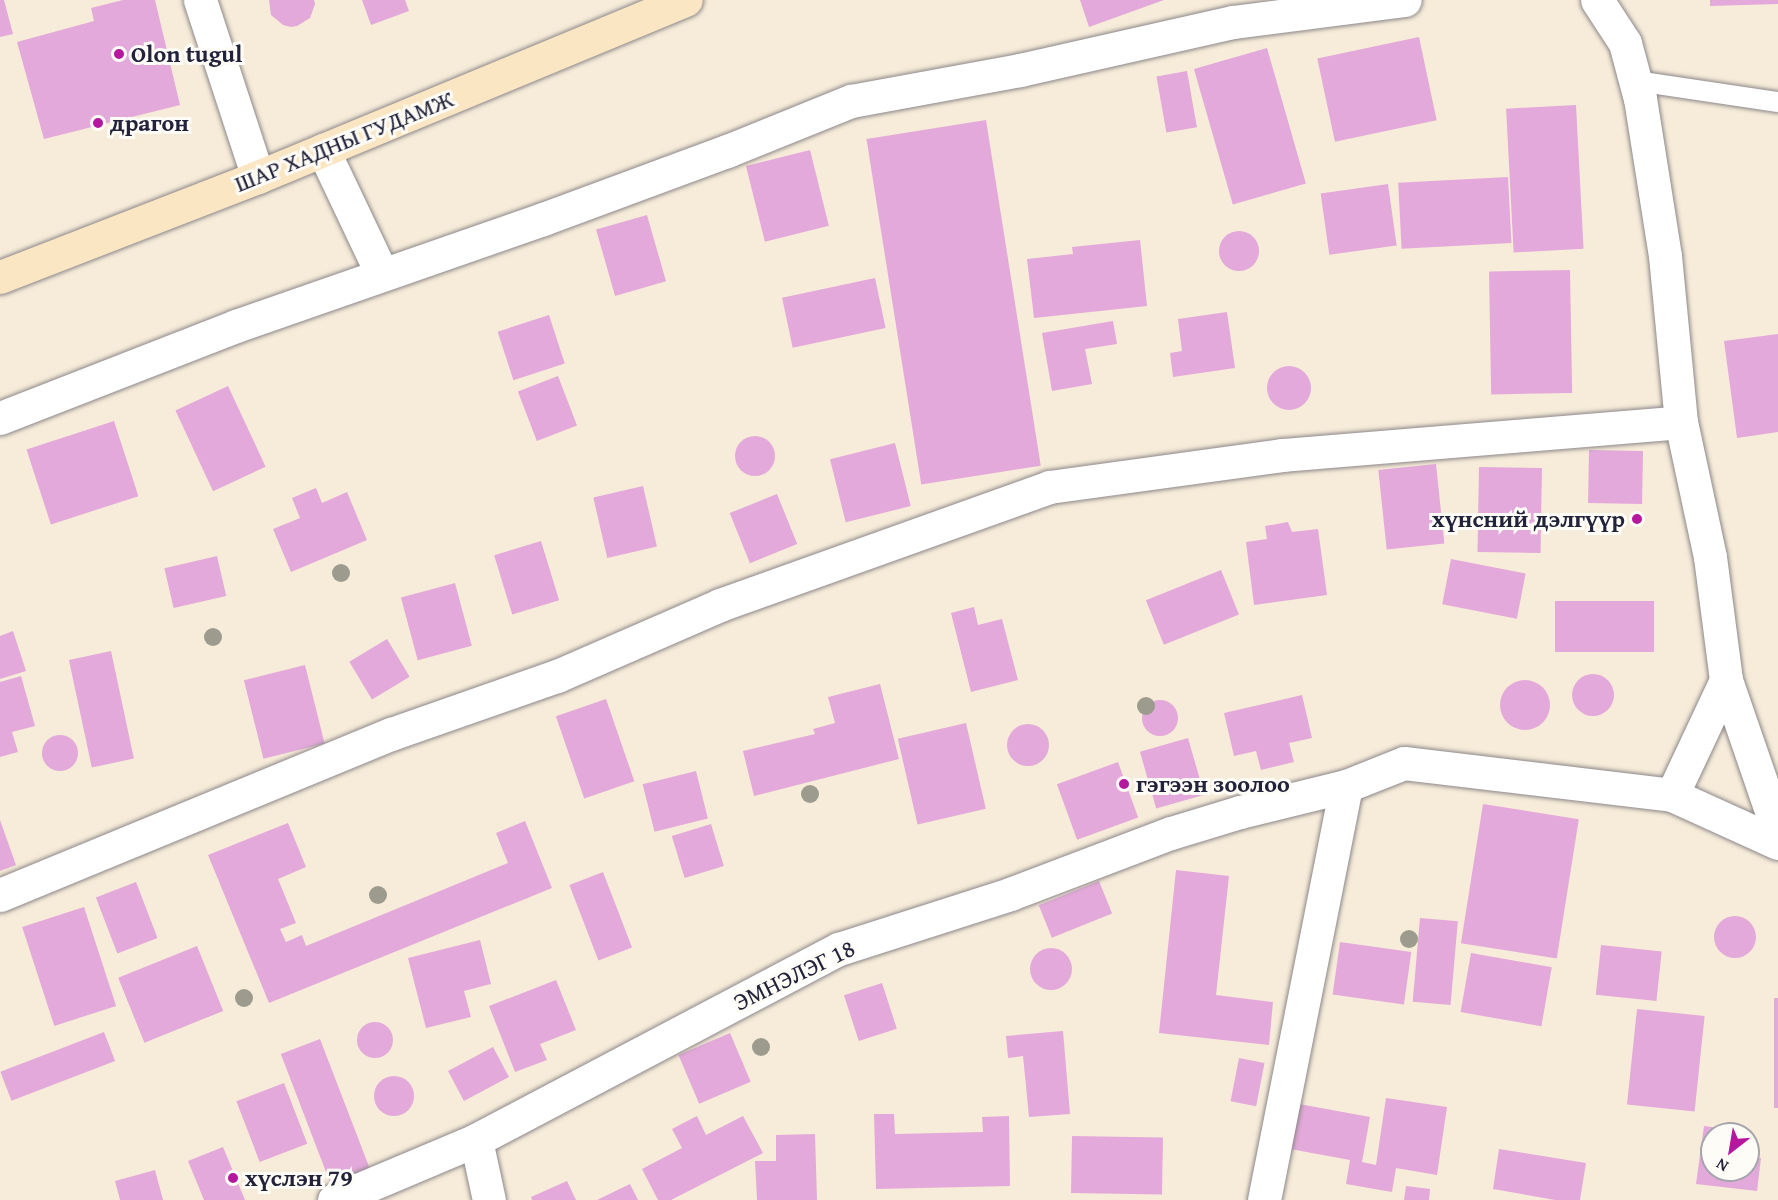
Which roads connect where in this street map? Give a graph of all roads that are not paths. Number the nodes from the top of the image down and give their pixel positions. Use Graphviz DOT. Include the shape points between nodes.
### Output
graph roads {
  1 [pos="200,0"];
  2 [pos="1405,0"];
  3 [pos="1597,0"];
  4 [pos="669,3"];
  5 [pos="1637,81"];
  6 [pos="1778,102"];
  7 [pos="323,150"];
  8 [pos="258,177"];
  9 [pos="382,274"];
  10 [pos="0,277"];
  11 [pos="0,418"];
  12 [pos="1681,422"];
  13 [pos="1726,680"];
  14 [pos="1346,786"];
  15 [pos="1672,795"];
  16 [pos="1778,831"];
  17 [pos="1778,843"];
  18 [pos="0,895"];
  19 [pos="476,1140"];
  20 [pos="334,1200"];
  21 [pos="489,1200"];
  22 [pos="1264,1200"];
  1 -- 8 [label="street"];
  2 -- 9 [label="street" via="1233,22 1020,70 851,101 543,219"];
  3 -- 5 [label="street" via="1625,43"];
  4 -- 7 [label="main road, ШАР ХАДНЫ ГУДАМЖ"];
  5 -- 6 [label="lane"];
  5 -- 12 [label="street" via="1665,256"];
  7 -- 8 [label="main road, ШАР ХАДНЫ ГУДАМЖ"];
  7 -- 9 [label="street"];
  8 -- 10 [label="main road, ШАР ХАДНЫ ГУДАМЖ"];
  9 -- 11 [label="street"];
  12 -- 13 [label="street" via="1710,558"];
  12 -- 18 [label="street" via="1282,455 1049,487 720,605 557,676 391,734"];
  13 -- 15 [label="street"];
  13 -- 16 [label="street"];
  14 -- 15 [label="street, ЭМНЭЛЭГ 18" via="1404,763"];
  14 -- 19 [label="street, ЭМНЭЛЭГ 18" via="1171,833 1010,894 839,949"];
  14 -- 22 [label="street"];
  15 -- 17 [label="street, ЭМНЭЛЭГ 18"];
  19 -- 20 [label="street, ЭМНЭЛЭГ 18"];
  19 -- 21 [label="street"];
}
